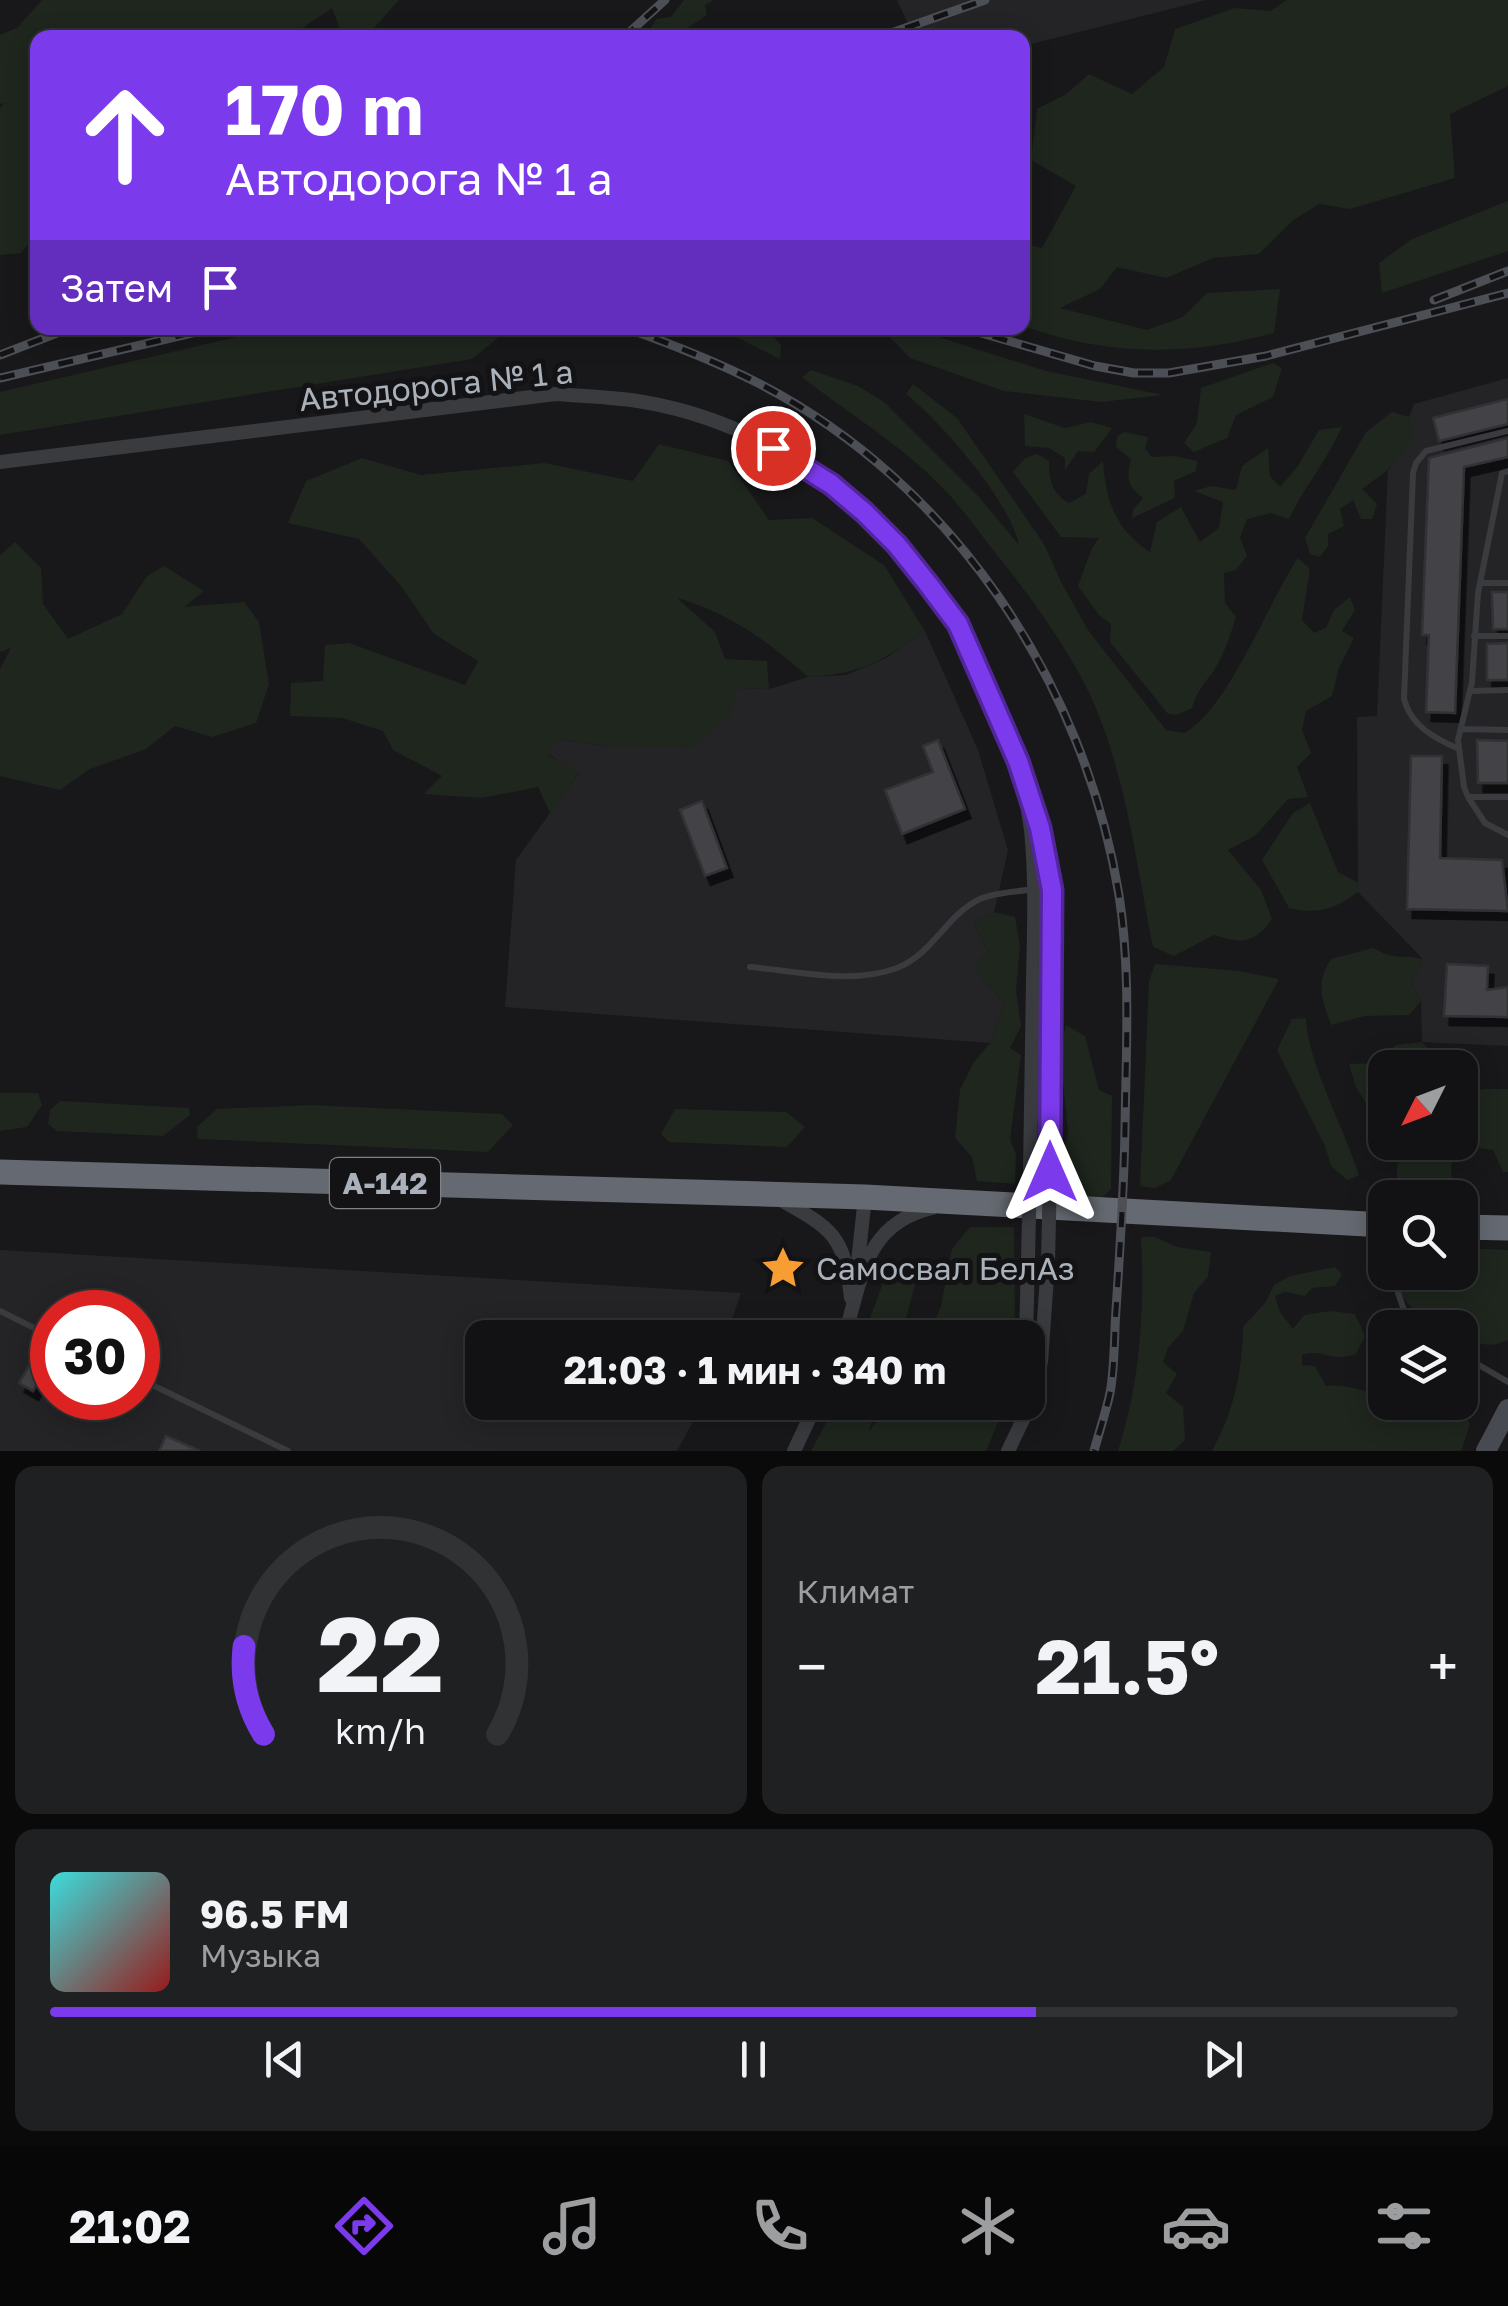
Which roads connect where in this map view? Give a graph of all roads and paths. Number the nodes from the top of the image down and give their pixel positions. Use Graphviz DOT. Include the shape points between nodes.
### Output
graph roads {
  1 [pos="1508,431"];
  2 [pos="0,462"];
  3 [pos="1508,471"];
  4 [pos="1508,582"];
  5 [pos="1480,583"];
  6 [pos="1474,636"];
  7 [pos="1508,636"];
  8 [pos="1508,690"];
  9 [pos="1470,691"];
  10 [pos="1461,729"];
  11 [pos="1508,730"];
  12 [pos="1459,749"];
  13 [pos="1018,761"];
  14 [pos="1468,797"];
  15 [pos="1508,797"];
  16 [pos="1508,835"];
  17 [pos="1035,888"];
  18 [pos="750,967"];
  19 [pos="0,1172"];
  20 [pos="769,1194"];
  21 [pos="866,1197"];
  22 [pos="952,1203"];
  23 [pos="1368,1224"];
  24 [pos="1478,1227"];
  25 [pos="1508,1228"];
  26 [pos="853,1309"];
  27 [pos="0,1311"];
  28 [pos="850,1320"];
  29 [pos="1026,1320"];
  30 [pos="30,1326"];
  31 [pos="1478,1364"];
  32 [pos="1508,1382"];
  33 [pos="160,1389"];
  34 [pos="1508,1409"];
  35 [pos="809,1420"];
  36 [pos="1015,1420"];
  37 [pos="288,1451"];
  38 [pos="794,1451"];
  39 [pos="1007,1451"];
  40 [pos="1486,1451"];
  1 -- 12 [label="lane" via="1426,451 1413,473 1404,699 1420,726"];
  2 -- 13 [label="street, Автодорога № 1 а" via="556,394 634,401 706,420 795,459 897,545 958,624"];
  3 -- 5 [label="lane" via="1502,473"];
  4 -- 5 [label="lane"];
  5 -- 6 [label="lane"];
  6 -- 7 [label="lane"];
  6 -- 9 [label="lane"];
  8 -- 9 [label="lane"];
  9 -- 10 [label="lane"];
  10 -- 11 [label="lane"];
  10 -- 12 [label="lane"];
  12 -- 14 [label="lane"];
  13 -- 17 [label="street, Автодорога № 1 а"];
  13 -- 39 [label="street, bridge" via="1052,890 1050,1172 1041,1362"];
  14 -- 15 [label="lane"];
  14 -- 16 [label="lane" via="1486,823"];
  17 -- 18 [label="lane" via="982,898 900,967 861,977"];
  17 -- 29 [label="street, Автодорога № 1 а, bridge"];
  19 -- 20 [label="highway, А-142"];
  20 -- 21 [label="highway, А-142"];
  20 -- 26 [label="street" via="826,1225 847,1259"];
  21 -- 22 [label="highway, А-142"];
  21 -- 26 [label="street"];
  22 -- 23 [label="highway, А-142"];
  22 -- 26 [label="street" via="907,1214 886,1230 865,1263"];
  24 -- 25 [label="highway"];
  26 -- 28 [label="street"];
  27 -- 30 [label="lane"];
  31 -- 32 [label="lane"];
  33 -- 37 [label="lane"];
  34 -- 40 [label="street"];
  35 -- 38 [label="street"];
  36 -- 39 [label="street"];
}
